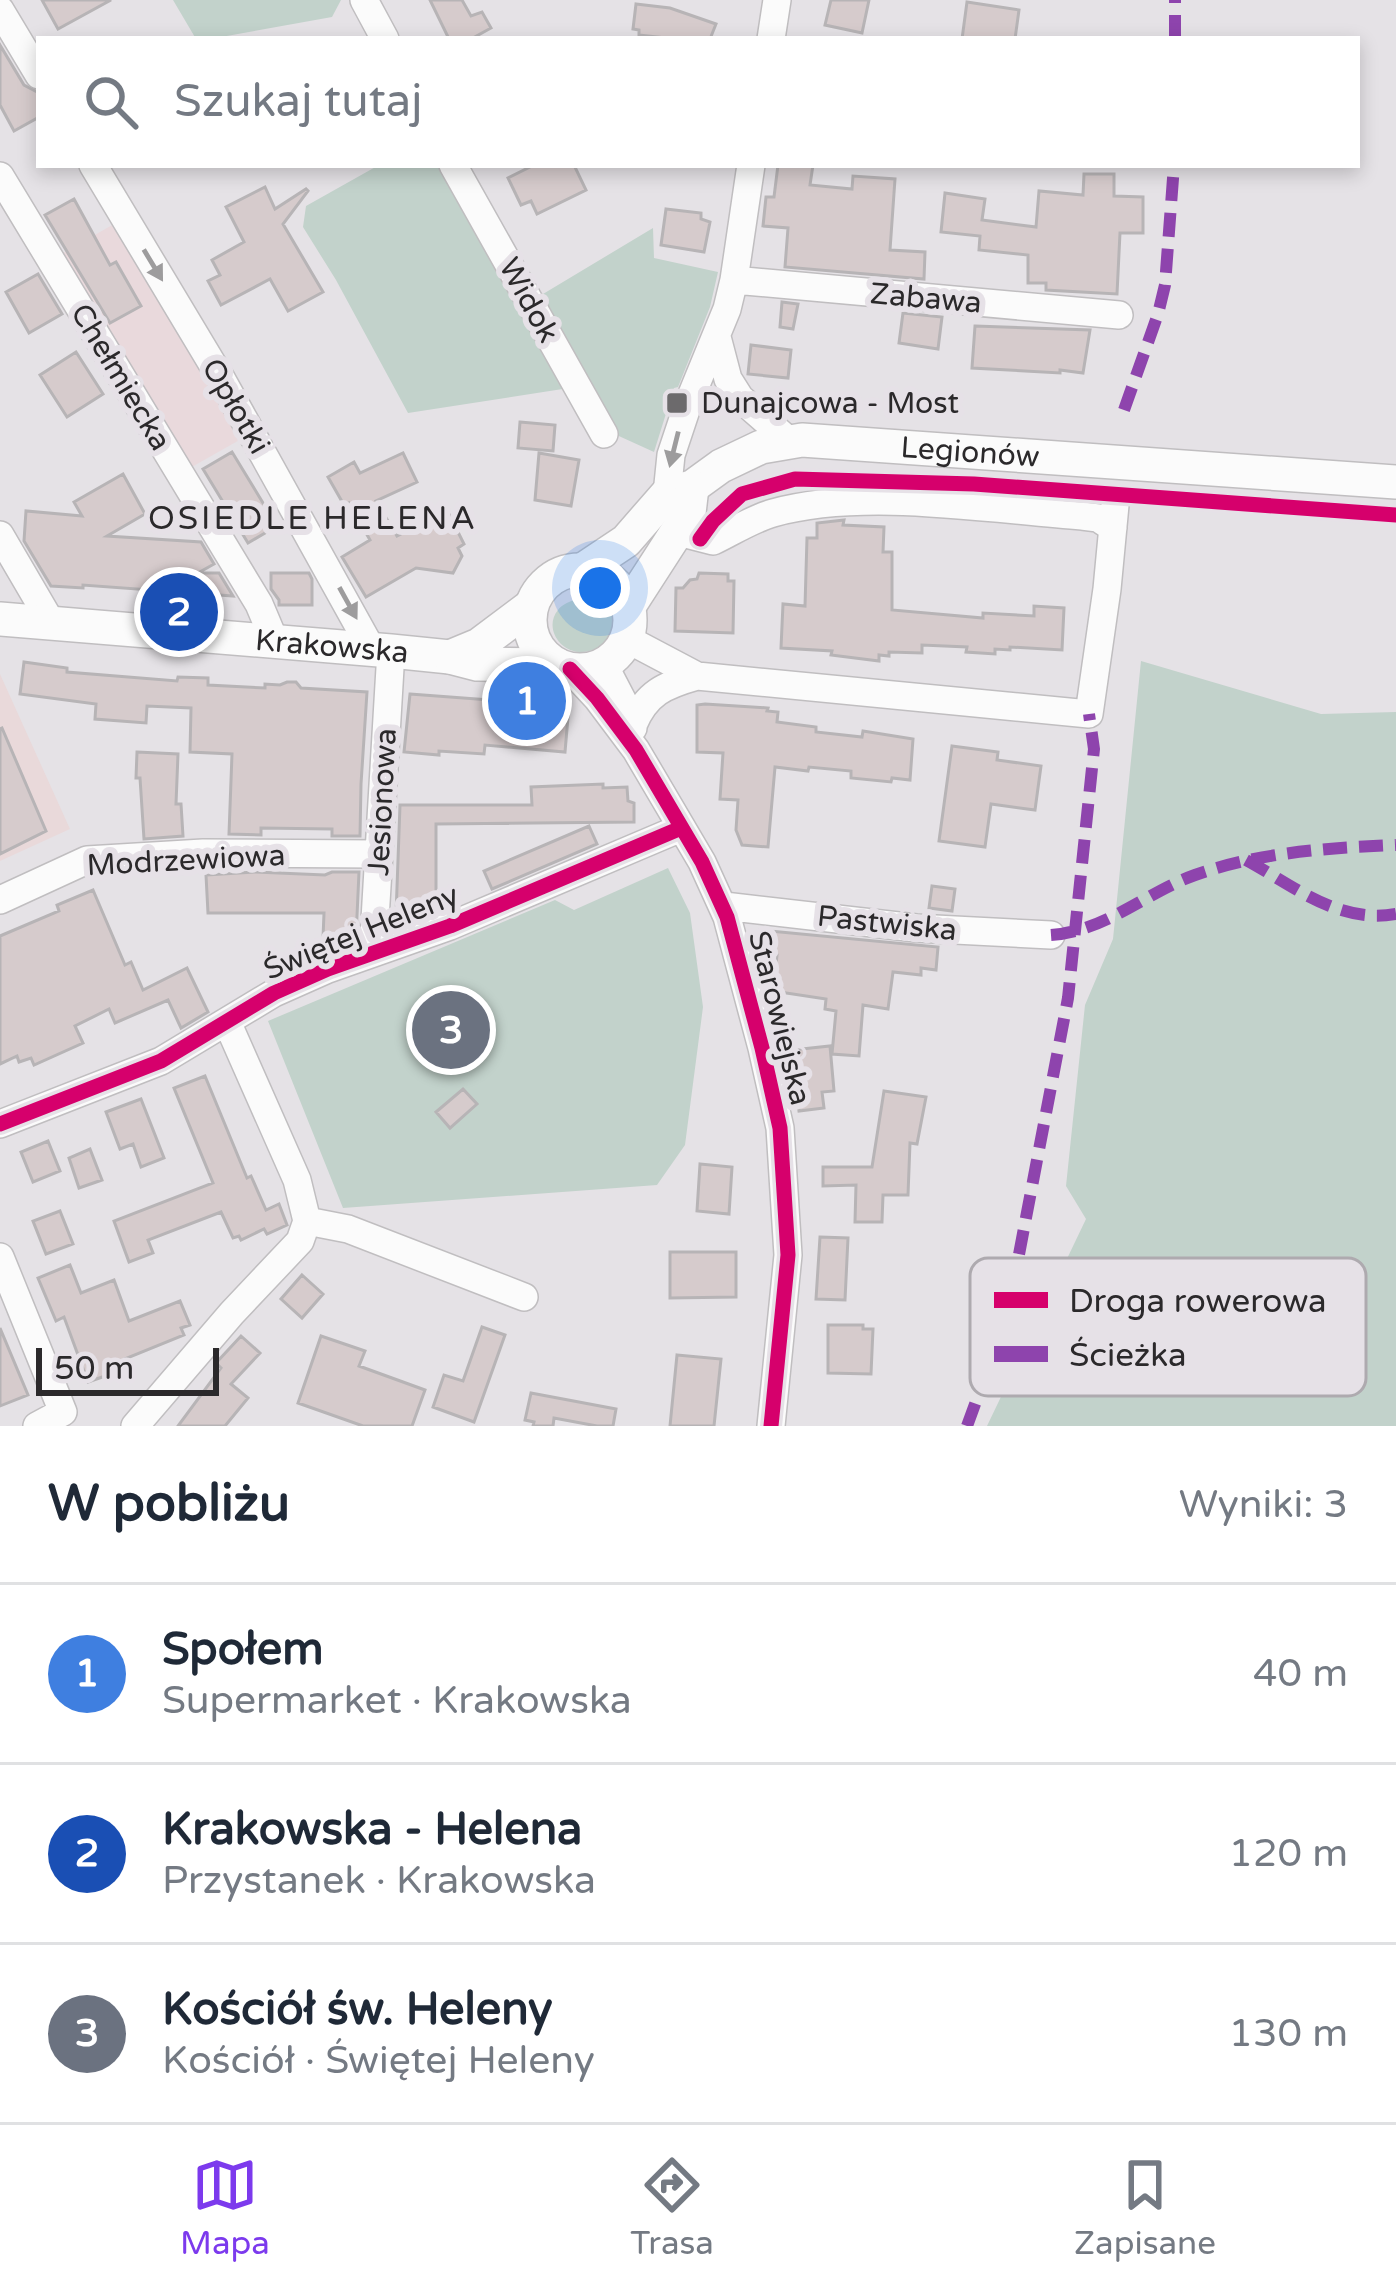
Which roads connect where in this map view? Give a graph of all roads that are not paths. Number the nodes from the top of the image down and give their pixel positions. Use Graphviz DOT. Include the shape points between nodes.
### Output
graph roads {
  1 [pos="364,0"];
  2 [pos="777,0"];
  3 [pos="0,10"];
  4 [pos="383,36"];
  5 [pos="771,36"];
  6 [pos="36,70"];
  7 [pos="95,168"];
  8 [pos="455,168"];
  9 [pos="751,168"];
  10 [pos="0,176"];
  11 [pos="734,280"];
  12 [pos="1119,315"];
  13 [pos="717,337"];
  14 [pos="604,434"];
  15 [pos="789,441"];
  16 [pos="1396,482"];
  17 [pos="679,491"];
  18 [pos="678,532"];
  19 [pos="0,535"];
  20 [pos="584,569"];
  21 [pos="531,606"];
  22 [pos="0,620"];
  23 [pos="628,623"];
  24 [pos="52,624"];
  25 [pos="275,642"];
  26 [pos="381,650"];
  27 [pos="450,657"];
  28 [pos="577,666"];
  29 [pos="697,676"];
  30 [pos="634,738"];
  31 [pos="681,829"];
  32 [pos="379,854"];
  33 [pos="0,900"];
  34 [pos="724,906"];
  35 [pos="1051,935"];
  36 [pos="373,953"];
  37 [pos="228,1024"];
  38 [pos="0,1124"];
  39 [pos="307,1221"];
  40 [pos="0,1257"];
  41 [pos="524,1298"];
  42 [pos="67,1419"];
  43 [pos="38,1426"];
  44 [pos="135,1426"];
  45 [pos="771,1426"];
  1 -- 4 [label="street"];
  2 -- 5 [label="street"];
  3 -- 6 [label="street"];
  7 -- 26 [label="street, Opłotki, one-way"];
  8 -- 14 [label="street, Widok"];
  9 -- 11 [label="street"];
  10 -- 25 [label="street, Chełmiecka"];
  11 -- 12 [label="street, Zabawa"];
  11 -- 13 [label="street"];
  13 -- 15 [label="street" via="740,398"];
  13 -- 17 [label="street, one-way" via="671,454"];
  15 -- 16 [label="main road, Legionów"];
  15 -- 17 [label="main road, Legionów" via="741,454"];
  17 -- 18 [label="main road" via="689,512"];
  17 -- 20 [label="main road"];
  18 -- 23 [label="main road"];
  18 -- 29 [label="street" via="713,541 769,514 871,501 1114,517 1089,714"];
  19 -- 24 [label="street"];
  20 -- 21 [label="main road" via="546,583"];
  20 -- 23 [label="main road" via="623,592"];
  21 -- 27 [label="main road, Krakowska"];
  21 -- 28 [label="main road" via="531,634 546,657"];
  22 -- 24 [label="main road, Krakowska"];
  23 -- 28 [label="main road" via="620,651"];
  23 -- 29 [label="street"];
  24 -- 25 [label="main road, Krakowska"];
  25 -- 26 [label="main road, Krakowska"];
  26 -- 27 [label="main road, Krakowska"];
  26 -- 32 [label="street, Jesionowa"];
  27 -- 28 [label="main road, Krakowska"];
  28 -- 30 [label="street, Starowiejska"];
  29 -- 30 [label="street" via="648,698"];
  30 -- 31 [label="street, Starowiejska"];
  31 -- 34 [label="street, Starowiejska"];
  31 -- 36 [label="street, Świętej Heleny"];
  32 -- 33 [label="street, Modrzewiowa" via="86,860"];
  32 -- 36 [label="street, Jesionowa"];
  34 -- 35 [label="street, Pastwiska"];
  34 -- 45 [label="street, Starowiejska" via="780,1128 788,1255"];
  36 -- 37 [label="street, Świętej Heleny" via="274,993"];
  37 -- 38 [label="street, Świętej Heleny" via="161,1061"];
  37 -- 39 [label="street"];
  39 -- 41 [label="street" via="348,1228"];
  39 -- 44 [label="street" via="300,1241"];
  40 -- 42 [label="street"];
  42 -- 43 [label="street"];
}
